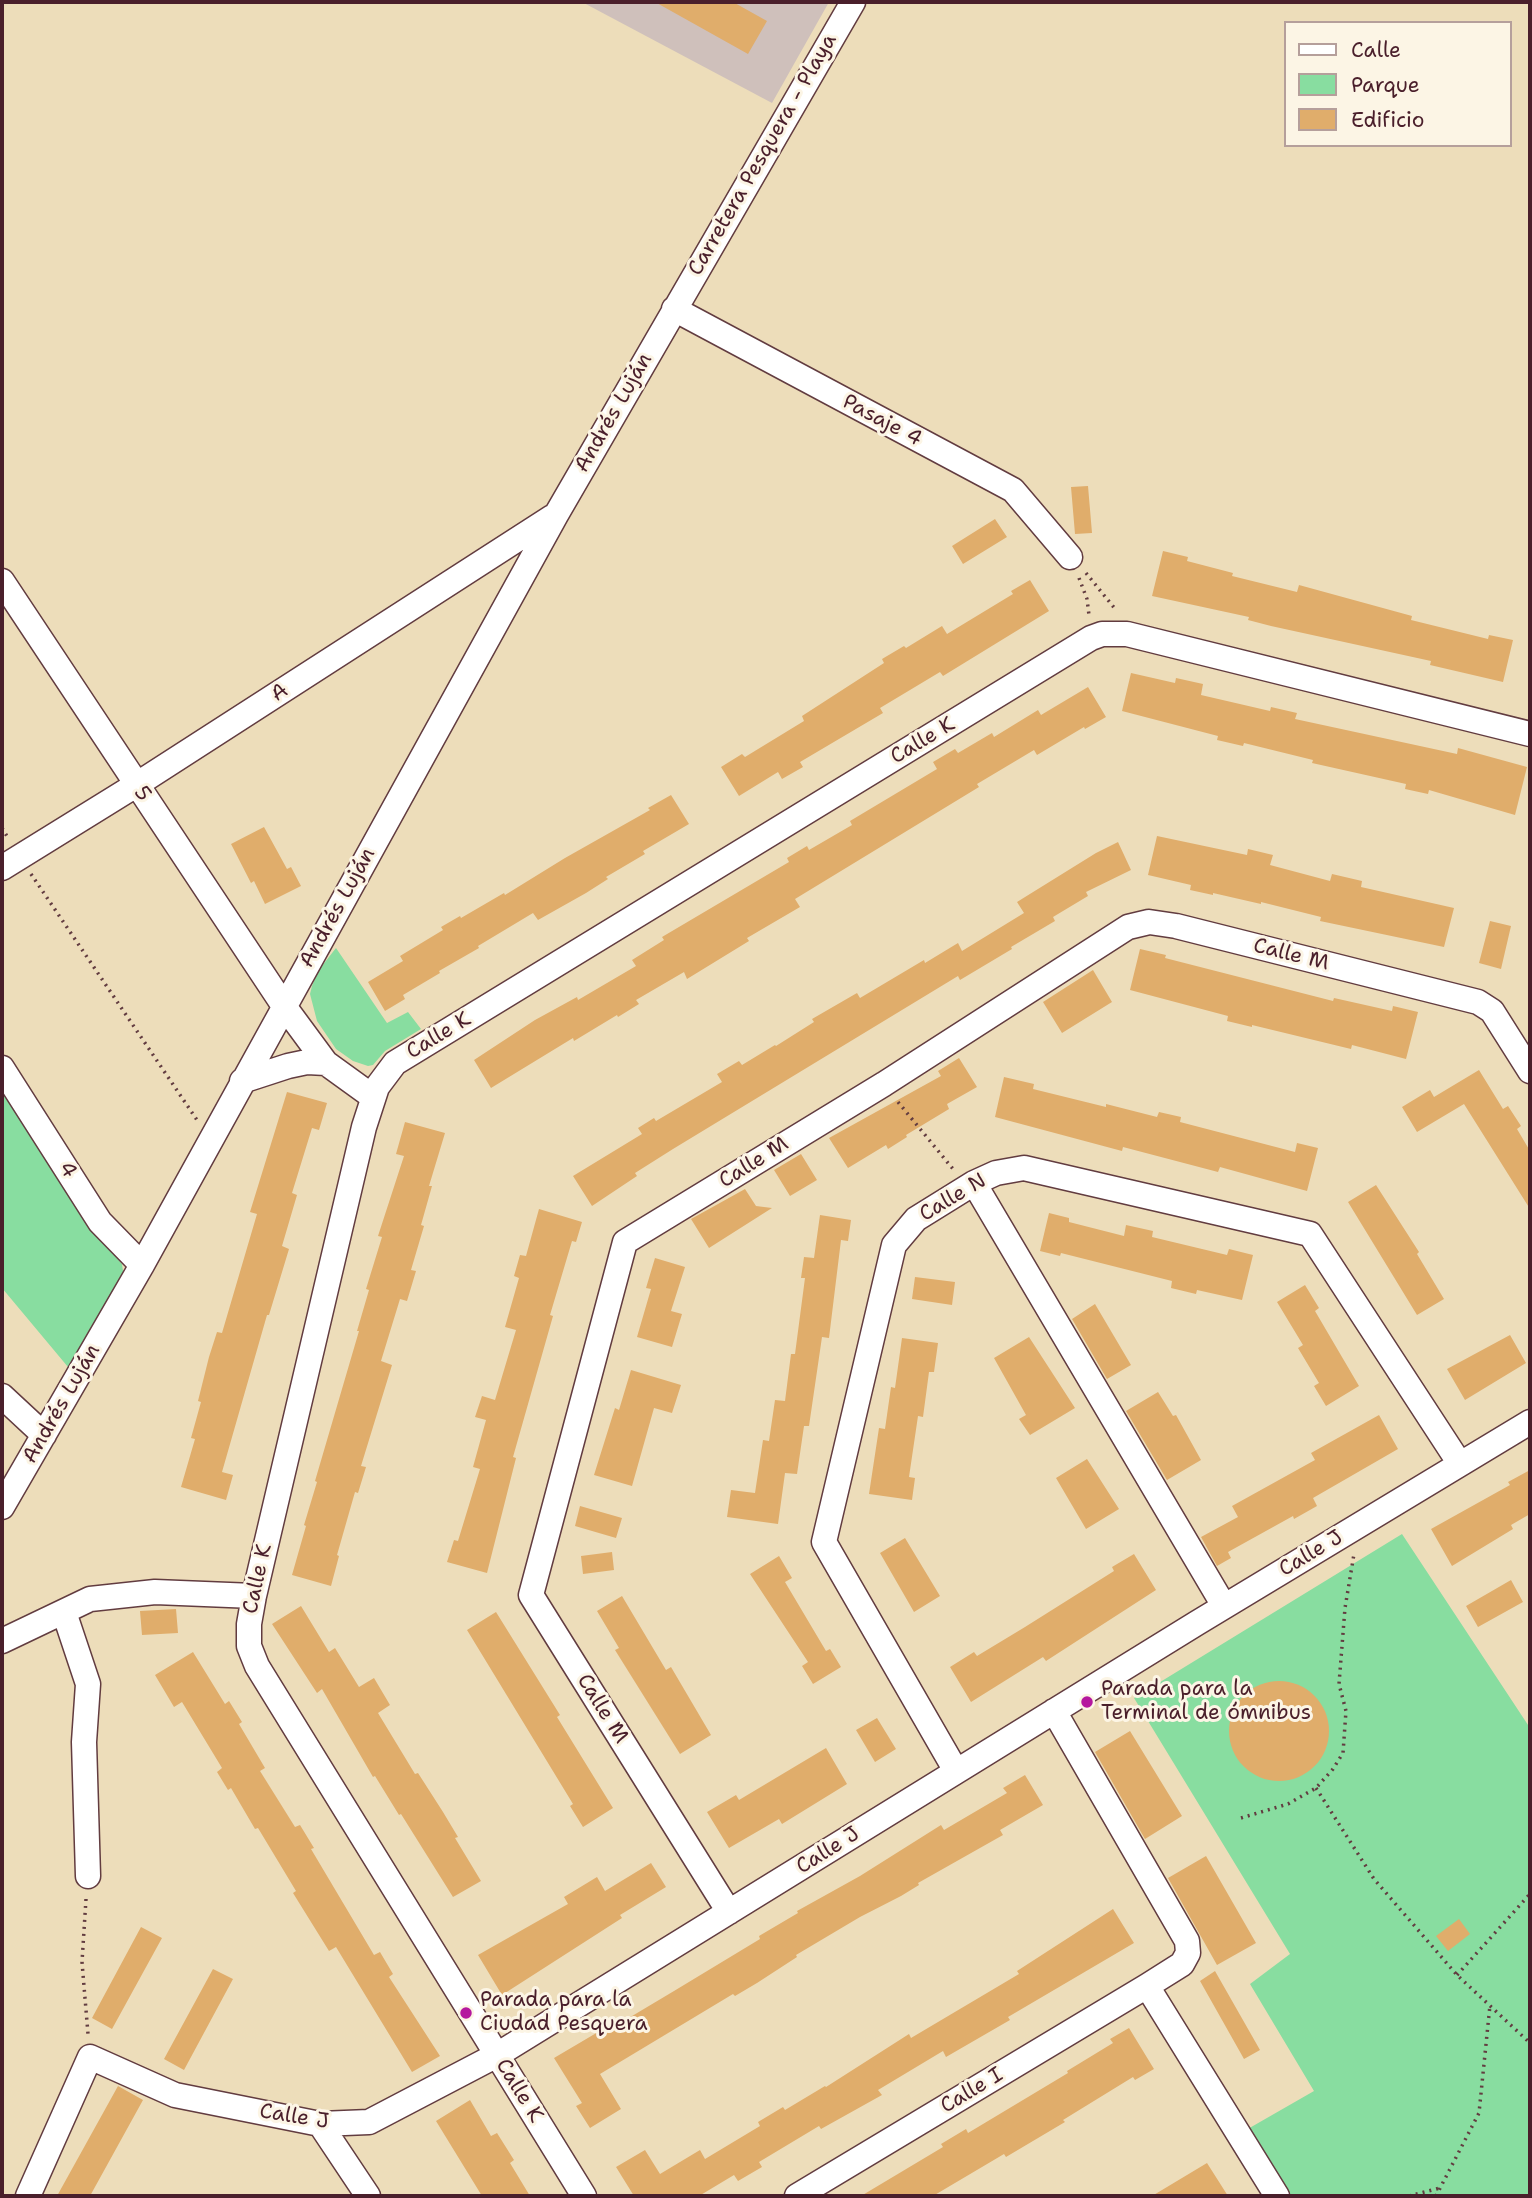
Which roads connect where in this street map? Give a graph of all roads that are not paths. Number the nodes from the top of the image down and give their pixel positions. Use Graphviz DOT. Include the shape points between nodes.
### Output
graph roads {
  1 [pos="853,2"];
  2 [pos="674,309"];
  3 [pos="556,515"];
  4 [pos="1070,557"];
  5 [pos="2,581"];
  6 [pos="1530,734"];
  7 [pos="136,785"];
  8 [pos="11,862"];
  9 [pos="284,1006"];
  10 [pos="326,1063"];
  11 [pos="2,1068"];
  12 [pos="1530,1071"];
  13 [pos="242,1081"];
  14 [pos="373,1097"];
  15 [pos="971,1185"];
  16 [pos="142,1265"];
  17 [pos="2,1396"];
  18 [pos="1530,1422"];
  19 [pos="44,1435"];
  20 [pos="1460,1464"];
  21 [pos="2,1507"];
  22 [pos="254,1596"];
  23 [pos="1224,1606"];
  24 [pos="64,1612"];
  25 [pos="2,1641"];
  26 [pos="1054,1711"];
  27 [pos="957,1771"];
  28 [pos="88,1876"];
  29 [pos="729,1912"];
  30 [pos="1147,1986"];
  31 [pos="497,2055"];
  32 [pos="320,2124"];
  33 [pos="28,2196"];
  34 [pos="368,2196"];
  35 [pos="584,2196"];
  36 [pos="797,2196"];
  37 [pos="1277,2196"];
  1 -- 2 [label="street, Carretera Pesquera - Playa"];
  2 -- 3 [label="street, Andrés Luján"];
  2 -- 4 [label="street, Pasaje 4" via="1013,491"];
  3 -- 7 [label="street, A"];
  3 -- 9 [label="street, Andrés Luján"];
  5 -- 7 [label="street, 5"];
  6 -- 14 [label="street, Calle K" via="1127,634 1102,634 396,1063"];
  7 -- 8 [label="street, A"];
  7 -- 9 [label="street, 5"];
  9 -- 10 [label="street, 5"];
  9 -- 13 [label="street, Andrés Luján"];
  10 -- 13 [label="street" via="288,1066"];
  10 -- 14 [label="street, 5"];
  11 -- 16 [label="street, 4" via="100,1222"];
  12 -- 29 [label="street, Calle M" via="1492,1011 1478,1002 1149,922 1128,927 884,1084 625,1242 531,1595"];
  13 -- 16 [label="street, Andrés Luján"];
  14 -- 22 [label="street, Calle K"];
  15 -- 20 [label="street, Calle N" via="996,1173 1024,1168 1310,1234"];
  15 -- 23 [label="street"];
  15 -- 27 [label="street, Calle N" via="916,1219 894,1245 824,1542"];
  16 -- 19 [label="street, Andrés Luján"];
  17 -- 19 [label="street"];
  18 -- 20 [label="street, Calle J"];
  19 -- 21 [label="street, Andrés Luján"];
  20 -- 23 [label="street, Calle J"];
  22 -- 24 [label="street" via="155,1592 90,1599"];
  22 -- 31 [label="street, Calle K" via="249,1646 257,1665"];
  23 -- 26 [label="street, Calle J"];
  24 -- 25 [label="street"];
  24 -- 28 [label="street" via="88,1684 83,1742"];
  26 -- 27 [label="street, Calle J"];
  26 -- 30 [label="street, Calle I" via="1187,1941 1188,1953 1182,1964"];
  27 -- 29 [label="street, Calle J"];
  29 -- 31 [label="street, Calle J"];
  30 -- 36 [label="street, Calle I"];
  30 -- 37 [label="street"];
  31 -- 32 [label="street, Calle J" via="369,2122"];
  31 -- 35 [label="street, Calle K"];
  32 -- 33 [label="street, Calle J" via="175,2095 90,2057"];
  32 -- 34 [label="street"];
}
